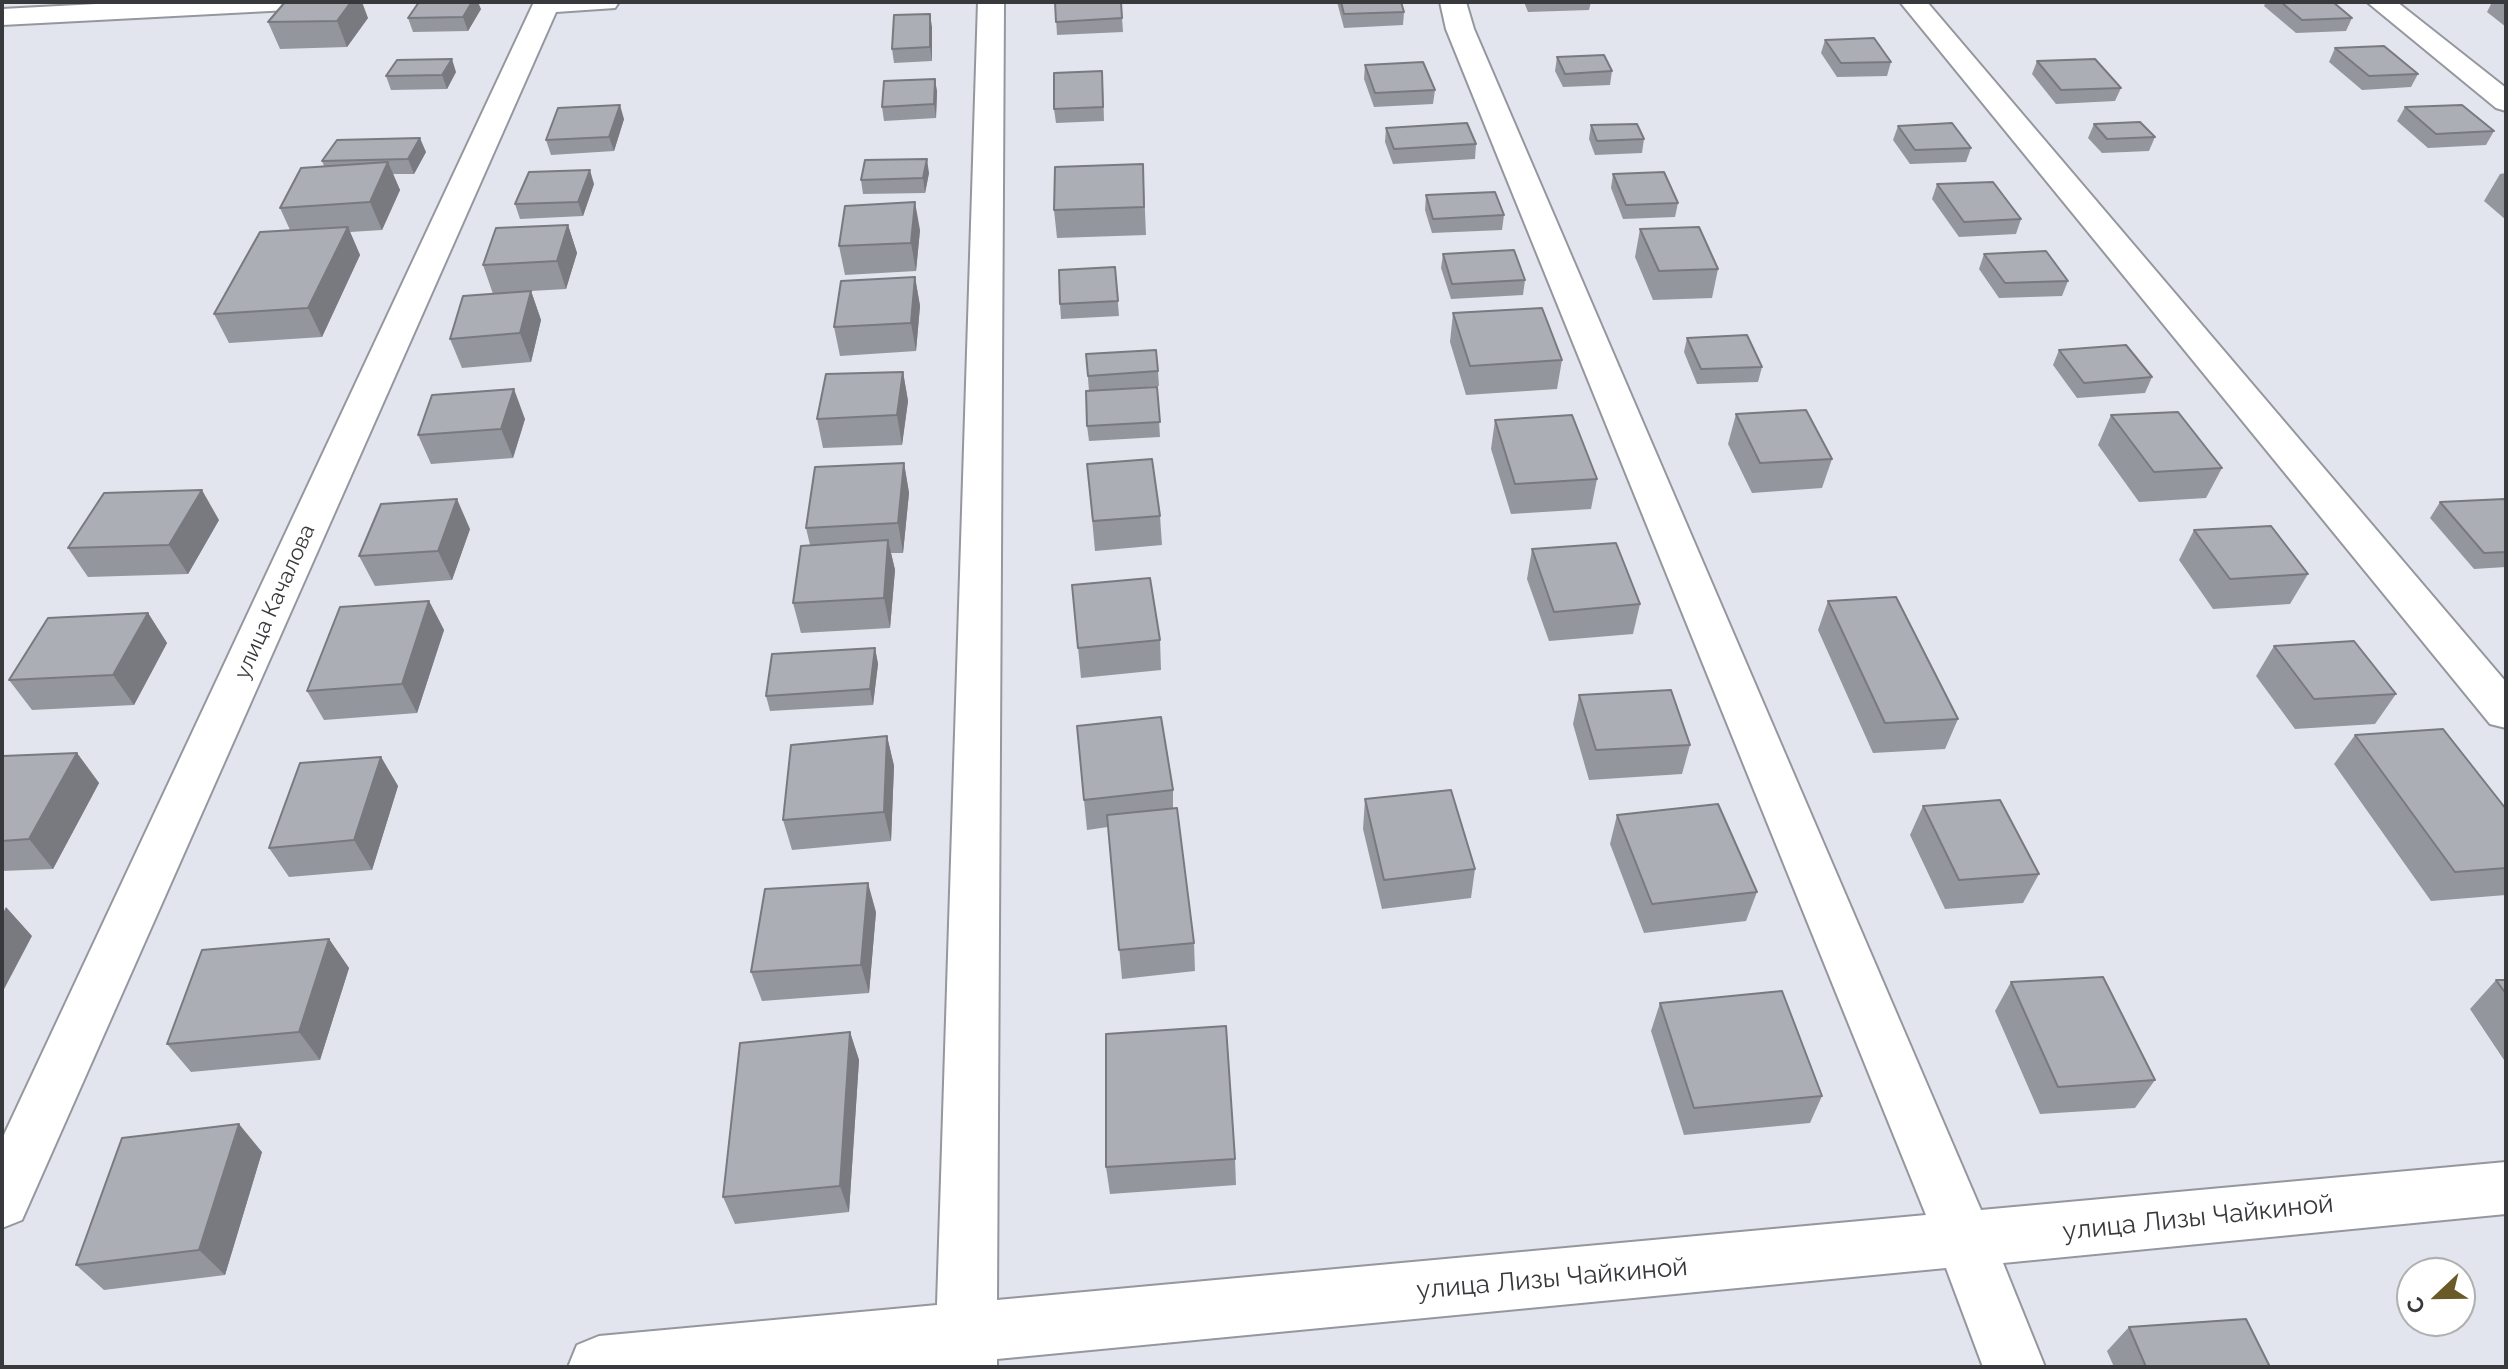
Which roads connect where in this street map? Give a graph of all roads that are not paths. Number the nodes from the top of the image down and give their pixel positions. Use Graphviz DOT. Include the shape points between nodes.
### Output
graph roads {
  1 [pos="289,2"];
  2 [pos="606,2"];
  3 [pos="991,2"];
  4 [pos="1453,2"];
  5 [pos="1913,2"];
  6 [pos="2380,2"];
  7 [pos="547,3"];
  8 [pos="2,17"];
  9 [pos="2506,102"];
  10 [pos="2506,712"];
  11 [pos="2506,1188"];
  12 [pos="2,1201"];
  13 [pos="1965,1240"];
  14 [pos="966,1350"];
  15 [pos="599,1367"];
  16 [pos="2014,1367"];
  1 -- 8 [label="street"];
  2 -- 7 [label="street"];
  3 -- 14 [label="street"];
  4 -- 13 [label="street"];
  5 -- 10 [label="street"];
  6 -- 9 [label="street"];
  7 -- 12 [label="street, улица Качалова"];
  11 -- 13 [label="street, улица Лизы Чайкиной"];
  13 -- 14 [label="street, улица Лизы Чайкиной"];
  13 -- 16 [label="street"];
  14 -- 15 [label="street, улица Лизы Чайкиной"];
}
